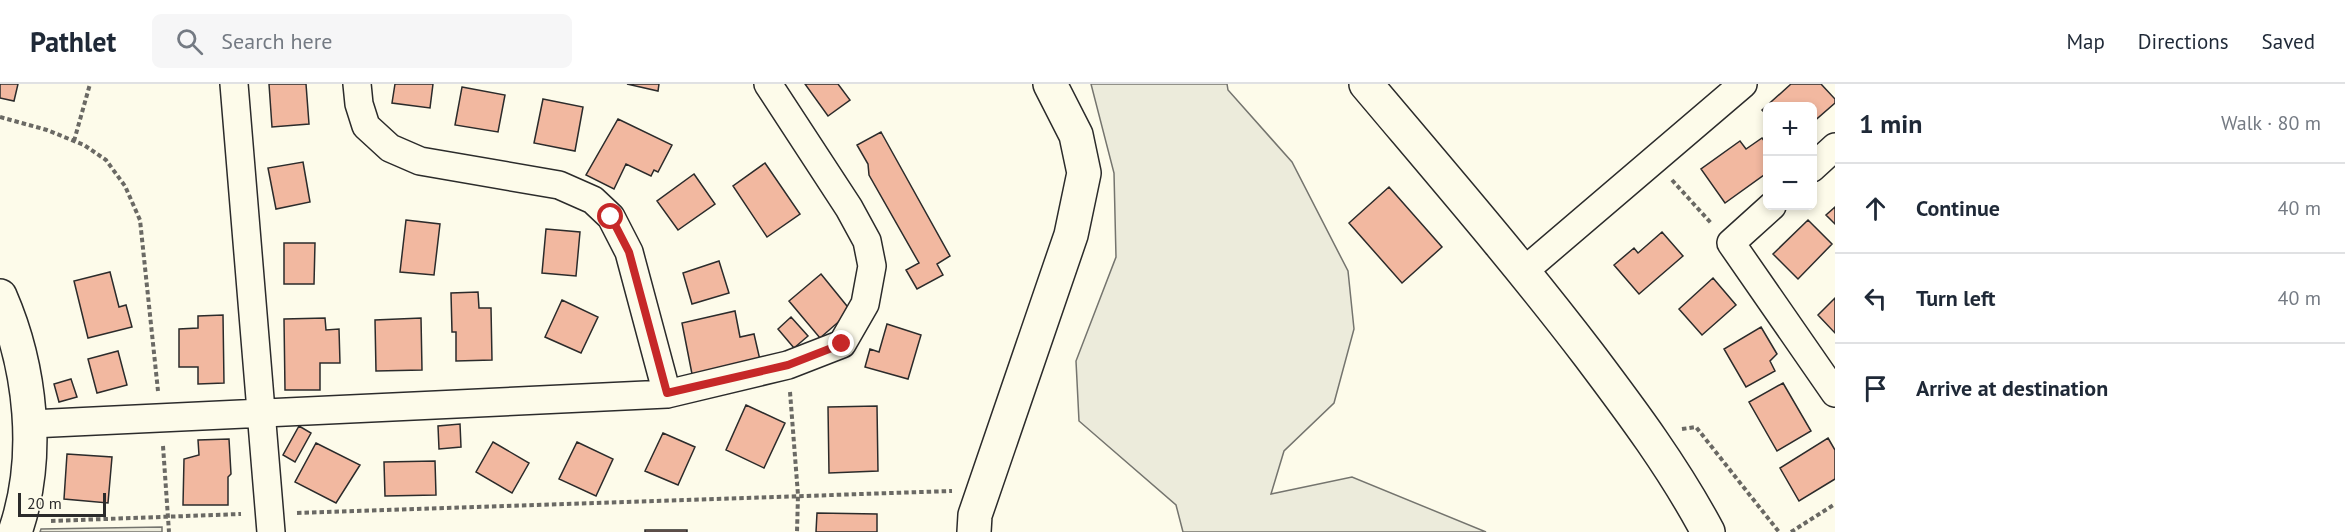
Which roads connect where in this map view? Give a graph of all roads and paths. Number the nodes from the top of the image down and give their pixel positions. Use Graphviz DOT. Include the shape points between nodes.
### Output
graph roads {
  1 [pos="90,84"];
  2 [pos="234,84"];
  3 [pos="357,84"];
  4 [pos="768,84"];
  5 [pos="1050,84"];
  6 [pos="1366,84"];
  7 [pos="1743,84"];
  8 [pos="0,117"];
  9 [pos="74,141"];
  10 [pos="1835,147"];
  11 [pos="1655,162"];
  12 [pos="1817,163"];
  13 [pos="1768,210"];
  14 [pos="1731,243"];
  15 [pos="1524,272"];
  16 [pos="0,296"];
  17 [pos="788,365"];
  18 [pos="1834,391"];
  19 [pos="667,393"];
  20 [pos="261,411"];
  21 [pos="161,419"];
  22 [pos="31,424"];
  23 [pos="1681,429"];
  24 [pos="960,491"];
  25 [pos="798,495"];
  26 [pos="1835,504"];
  27 [pos="168,516"];
  28 [pos="50,521"];
  29 [pos="270,523"];
  30 [pos="15,532"];
  31 [pos="169,532"];
  32 [pos="797,532"];
  33 [pos="974,532"];
  34 [pos="1708,532"];
  35 [pos="1779,532"];
  36 [pos="1791,532"];
  1 -- 9 [label="path"];
  2 -- 20 [label="street"];
  3 -- 19 [label="street" via="366,126 390,148 420,161 560,185 593,200 611,217 629,252"];
  4 -- 17 [label="street" via="849,208 867,241 872,266 865,304 842,344"];
  5 -- 33 [label="street" via="1076,135 1084,173 1071,235 975,515"];
  6 -- 15 [label="street"];
  7 -- 11 [label="street"];
  8 -- 9 [label="path"];
  9 -- 21 [label="path" via="106,160 125,186 140,220"];
  10 -- 12 [label="street"];
  11 -- 14 [label="path"];
  11 -- 15 [label="street"];
  13 -- 14 [label="street"];
  14 -- 18 [label="street"];
  15 -- 34 [label="street" via="1638,419"];
  16 -- 22 [label="street" via="16,341"];
  17 -- 19 [label="street"];
  17 -- 25 [label="path"];
  19 -- 20 [label="street"];
  20 -- 21 [label="street"];
  20 -- 29 [label="street"];
  21 -- 22 [label="street"];
  21 -- 27 [label="path"];
  22 -- 30 [label="street" via="21,515"];
  23 -- 35 [label="path" via="1696,427"];
  24 -- 25 [label="path"];
  25 -- 29 [label="path"];
  25 -- 32 [label="path"];
  26 -- 36 [label="path"];
  27 -- 28 [label="path"];
  27 -- 29 [label="path"];
  27 -- 31 [label="path"];
}
